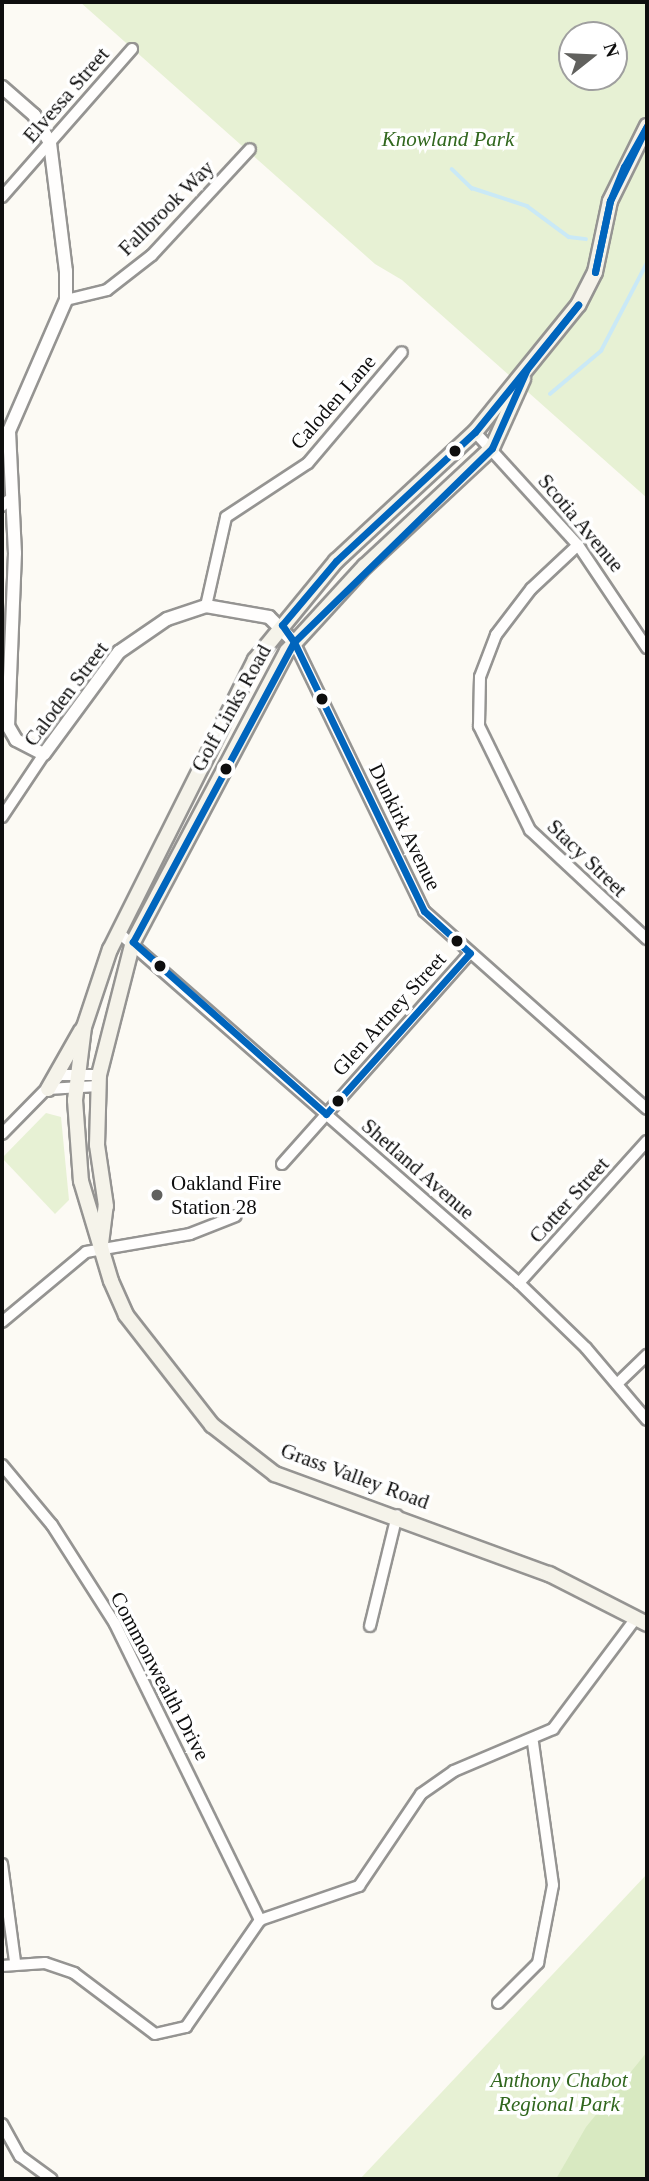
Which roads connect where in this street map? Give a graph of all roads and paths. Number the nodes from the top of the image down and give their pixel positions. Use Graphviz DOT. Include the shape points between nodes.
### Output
graph roads {
  1 [pos="132,49"];
  2 [pos="2,87"];
  3 [pos="647,126"];
  4 [pos="50,143"];
  5 [pos="250,149"];
  6 [pos="2,197"];
  7 [pos="66,300"];
  8 [pos="402,352"];
  9 [pos="527,369"];
  10 [pos="474,432"];
  11 [pos="492,448"];
  12 [pos="5,503"];
  13 [pos="578,545"];
  14 [pos="206,606"];
  15 [pos="282,625"];
  16 [pos="294,642"];
  17 [pos="647,648"];
  18 [pos="44,754"];
  19 [pos="2,817"];
  20 [pos="118,932"];
  21 [pos="647,939"];
  22 [pos="133,942"];
  23 [pos="470,953"];
  24 [pos="84,1027"];
  25 [pos="77,1078"];
  26 [pos="98,1081"];
  27 [pos="48,1089"];
  28 [pos="647,1109"];
  29 [pos="326,1114"];
  30 [pos="2,1134"];
  31 [pos="647,1142"];
  32 [pos="282,1164"];
  33 [pos="236,1216"];
  34 [pos="101,1245"];
  35 [pos="519,1283"];
  36 [pos="2,1322"];
  37 [pos="647,1354"];
  38 [pos="617,1384"];
  39 [pos="647,1420"];
  40 [pos="2,1465"];
  41 [pos="397,1515"];
  42 [pos="641,1621"];
  43 [pos="370,1626"];
  44 [pos="533,1742"];
  45 [pos="2,1864"];
  46 [pos="260,1920"];
  47 [pos="15,1961"];
  48 [pos="2,1966"];
  49 [pos="499,2003"];
  50 [pos="2,2124"];
  51 [pos="52,2179"];
  1 -- 4 [label="street, Elvessa Street"];
  2 -- 4 [label="street" via="34,114"];
  3 -- 9 [label="main road, Golf Links Road" via="610,201 595,272 578,305"];
  4 -- 6 [label="street, Elvessa Street"];
  4 -- 7 [label="street"];
  5 -- 7 [label="street, Fallbrook Way" via="152,255 107,290"];
  7 -- 12 [label="street" via="16,404"];
  8 -- 14 [label="street, Caloden Lane" via="308,463 226,517"];
  9 -- 10 [label="main road, Golf Links Road"];
  9 -- 11 [label="main road, Golf Links Road"];
  10 -- 11 [label="street, Scotia Avenue"];
  10 -- 15 [label="main road, Golf Links Road" via="336,561"];
  11 -- 13 [label="street, Scotia Avenue"];
  11 -- 16 [label="main road, Golf Links Road"];
  12 -- 18 [label="street" via="15,554 8,726 16,740"];
  13 -- 17 [label="street, Scotia Avenue"];
  13 -- 21 [label="street, Stacy Street" via="531,589 496,635 480,677 479,726 530,830"];
  14 -- 15 [label="street, Caloden Street" via="244,610"];
  14 -- 18 [label="street, Caloden Street" via="167,619 119,652"];
  15 -- 16 [label="street"];
  15 -- 20 [label="main road, Golf Links Road" via="255,660 186,788"];
  16 -- 22 [label="main road, Golf Links Road" via="249,713"];
  16 -- 23 [label="street, Dunkirk Avenue" via="424,911"];
  18 -- 19 [label="street, Caloden Street"];
  20 -- 22 [label="street, Shetland Avenue"];
  20 -- 24 [label="main road, Golf Links Road"];
  22 -- 26 [label="main road, Golf Links Road"];
  22 -- 29 [label="street, Shetland Avenue"];
  23 -- 28 [label="street, Dunkirk Avenue"];
  23 -- 29 [label="street, Glen Artney Street"];
  24 -- 25 [label="main road, Golf Links Road"];
  24 -- 27 [label="main road"];
  25 -- 26 [label="street"];
  25 -- 27 [label="street" via="60,1075"];
  25 -- 34 [label="main road, Grass Valley Road" via="80,1181"];
  26 -- 34 [label="main road, Grass Valley Road" via="106,1206"];
  27 -- 30 [label="street"];
  29 -- 32 [label="street, Glen Artney Street"];
  29 -- 35 [label="street, Shetland Avenue"];
  31 -- 35 [label="street, Cotter Street"];
  33 -- 34 [label="street" via="190,1234"];
  34 -- 36 [label="street" via="68,1262"];
  34 -- 41 [label="main road, Grass Valley Road" via="126,1315 212,1425 275,1474"];
  35 -- 38 [label="street, Shetland Avenue"];
  37 -- 38 [label="street"];
  38 -- 39 [label="street, Shetland Avenue"];
  40 -- 46 [label="street, Commonwealth Drive" via="52,1525 115,1624"];
  41 -- 42 [label="main road, Grass Valley Road" via="549,1574"];
  41 -- 43 [label="street"];
  42 -- 44 [label="street" via="569,1712"];
  44 -- 46 [label="street" via="454,1772 421,1794 359,1886"];
  44 -- 49 [label="street" via="553,1885 538,1963"];
  45 -- 47 [label="street"];
  46 -- 47 [label="street" via="228,1958 196,2017 172,2034 139,2026 74,1973"];
  47 -- 48 [label="street"];
  50 -- 51 [label="street" via="20,2156"];
}
